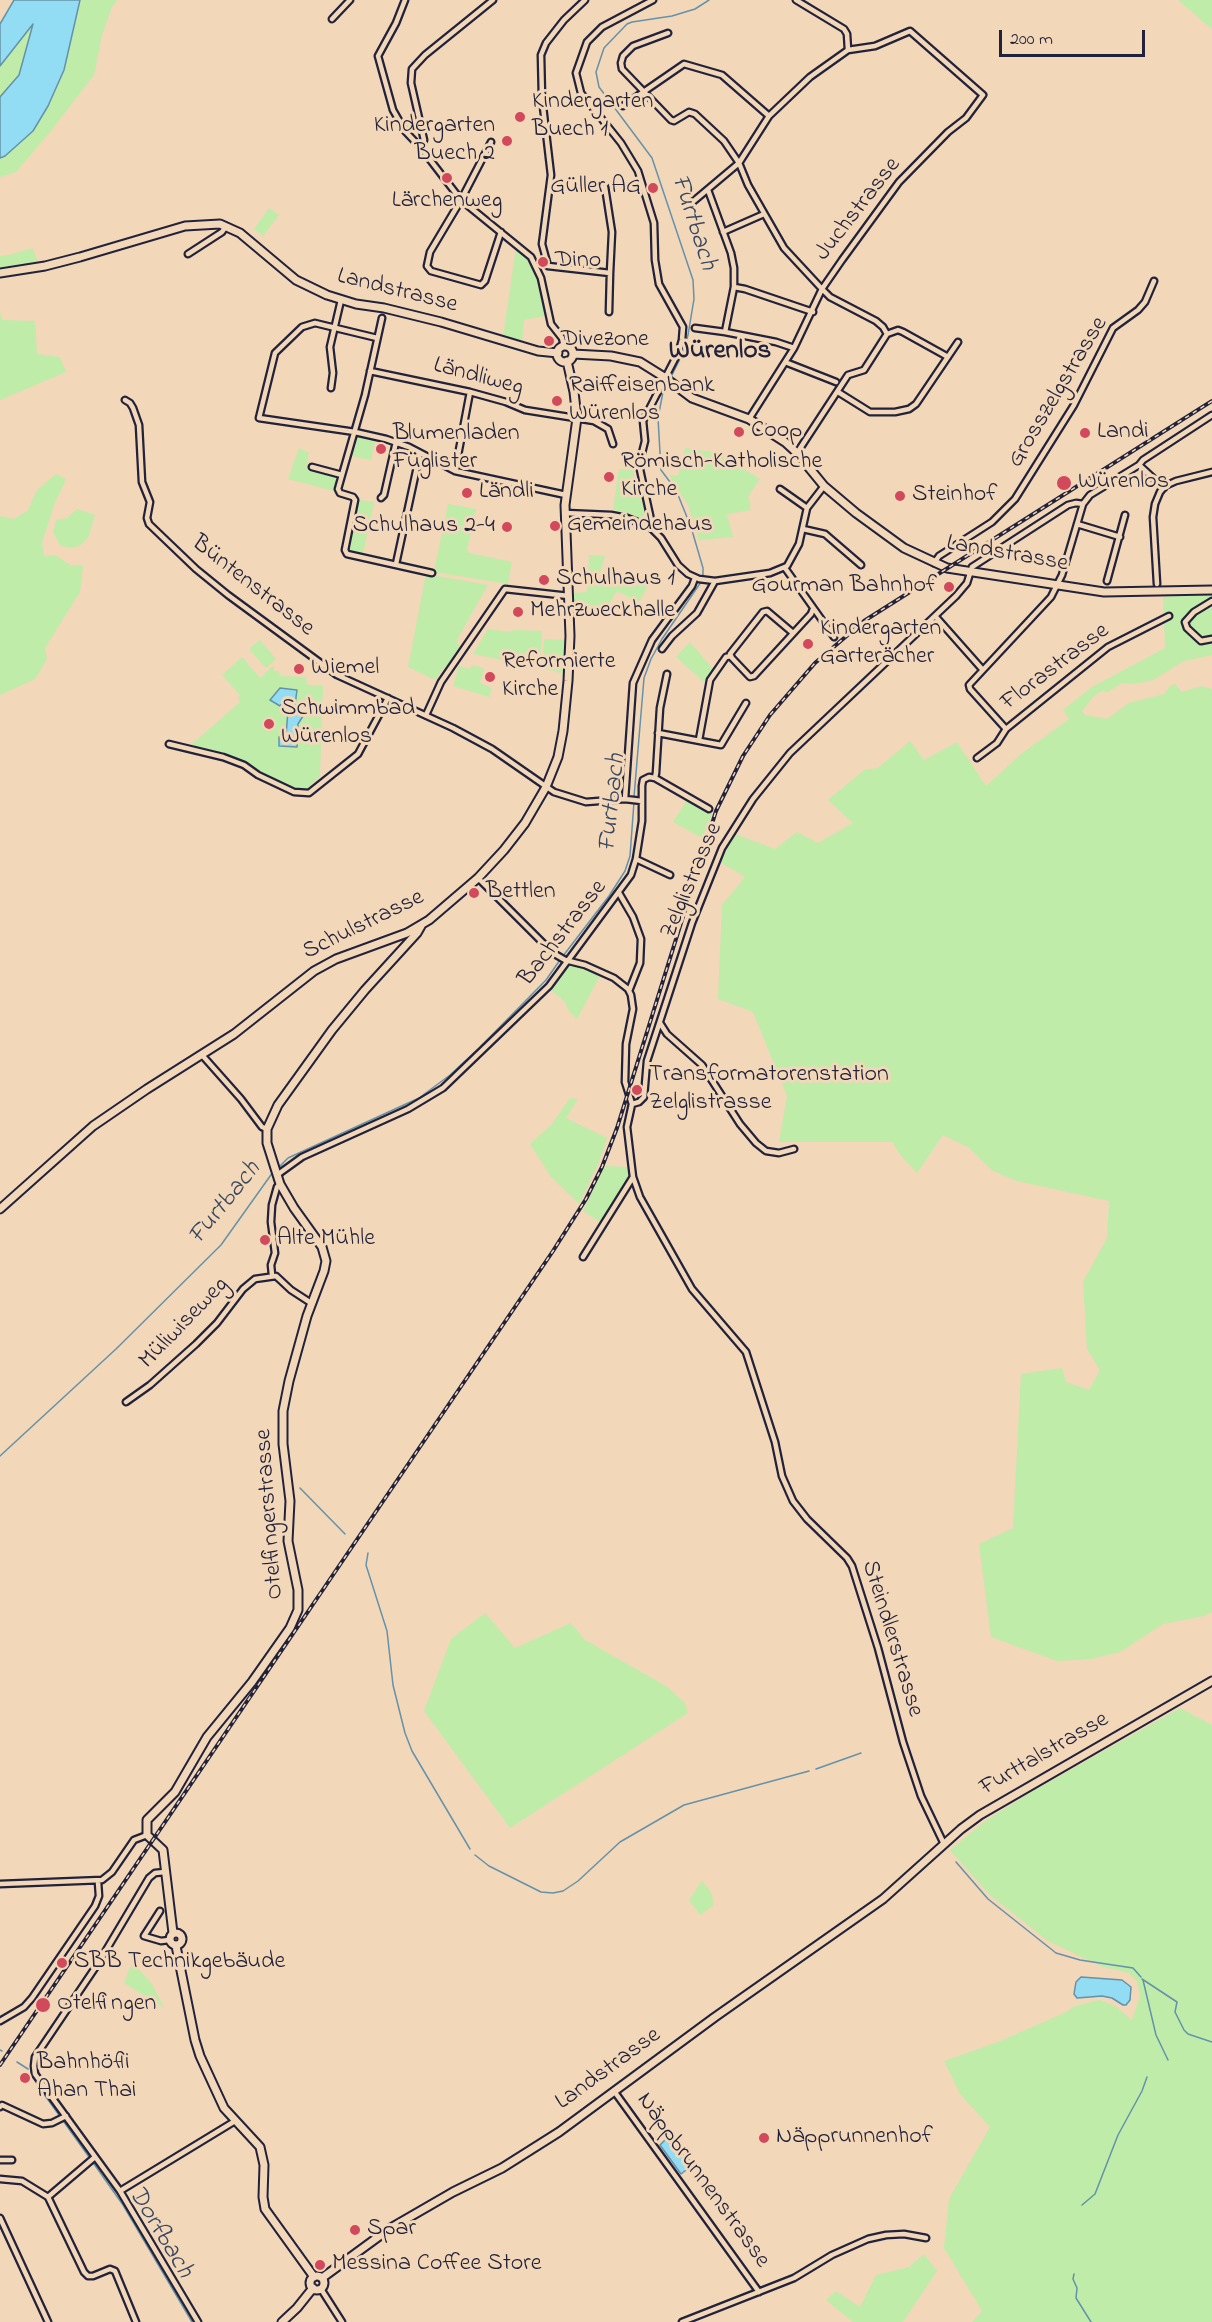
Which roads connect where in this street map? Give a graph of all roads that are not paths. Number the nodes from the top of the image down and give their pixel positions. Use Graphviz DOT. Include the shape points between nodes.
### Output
graph roads {
  1 [pos="350,0"];
  2 [pos="405,0"];
  3 [pos="493,0"];
  4 [pos="585,0"];
  5 [pos="653,0"];
  6 [pos="796,0"];
  7 [pos="332,19"];
  8 [pos="668,33"];
  9 [pos="848,50"];
  10 [pos="644,91"];
  11 [pos="623,106"];
  12 [pos="769,116"];
  13 [pos="491,142"];
  14 [pos="421,148"];
  15 [pos="739,163"];
  16 [pos="605,187"];
  17 [pos="708,190"];
  18 [pos="461,200"];
  19 [pos="689,205"];
  20 [pos="764,214"];
  21 [pos="226,225"];
  22 [pos="501,232"];
  23 [pos="723,232"];
  24 [pos="188,254"];
  25 [pos="548,266"];
  26 [pos="539,272"];
  27 [pos="0,273"];
  28 [pos="610,273"];
  29 [pos="1154,282"];
  30 [pos="734,287"];
  31 [pos="822,289"];
  32 [pos="342,300"];
  33 [pos="609,312"];
  34 [pos="813,312"];
  35 [pos="382,318"];
  36 [pos="334,327"];
  37 [pos="695,328"];
  38 [pos="725,332"];
  39 [pos="887,334"];
  40 [pos="377,338"];
  41 [pos="958,342"];
  42 [pos="564,346"];
  43 [pos="794,348"];
  44 [pos="558,353"];
  45 [pos="573,354"];
  46 [pos="948,357"];
  47 [pos="567,361"];
  48 [pos="785,362"];
  49 [pos="370,371"];
  50 [pos="666,380"];
  51 [pos="836,382"];
  52 [pos="331,388"];
  53 [pos="470,392"];
  54 [pos="838,392"];
  55 [pos="125,400"];
  56 [pos="1212,415"];
  57 [pos="577,418"];
  58 [pos="748,419"];
  59 [pos="355,432"];
  60 [pos="396,442"];
  61 [pos="614,444"];
  62 [pos="420,453"];
  63 [pos="797,453"];
  64 [pos="1139,465"];
  65 [pos="312,467"];
  66 [pos="455,471"];
  67 [pos="1212,472"];
  68 [pos="342,475"];
  69 [pos="824,486"];
  70 [pos="1164,488"];
  71 [pos="780,489"];
  72 [pos="566,495"];
  73 [pos="381,498"];
  74 [pos="1083,504"];
  75 [pos="807,508"];
  76 [pos="565,513"];
  77 [pos="1125,515"];
  78 [pos="1077,524"];
  79 [pos="650,527"];
  80 [pos="803,529"];
  81 [pos="1120,537"];
  82 [pos="934,563"];
  83 [pos="396,564"];
  84 [pos="861,565"];
  85 [pos="785,567"];
  86 [pos="432,573"];
  87 [pos="970,573"];
  88 [pos="697,578"];
  89 [pos="715,581"];
  90 [pos="1107,581"];
  91 [pos="1157,584"];
  92 [pos="1058,585"];
  93 [pos="1212,590"];
  94 [pos="569,596"];
  95 [pos="1212,601"];
  96 [pos="813,609"];
  97 [pos="1169,616"];
  98 [pos="936,617"];
  99 [pos="662,628"];
  100 [pos="793,633"];
  101 [pos="671,635"];
  102 [pos="834,637"];
  103 [pos="1212,639"];
  104 [pos="662,649"];
  105 [pos="731,656"];
  106 [pos="982,669"];
  107 [pos="667,674"];
  108 [pos="388,698"];
  109 [pos="746,703"];
  110 [pos="426,715"];
  111 [pos="1006,729"];
  112 [pos="658,733"];
  113 [pos="699,740"];
  114 [pos="170,744"];
  115 [pos="977,758"];
  116 [pos="655,778"];
  117 [pos="546,787"];
  118 [pos="628,800"];
  119 [pos="641,801"];
  120 [pos="709,810"];
  121 [pos="636,859"];
  122 [pos="670,875"];
  123 [pos="478,878"];
  124 [pos="619,893"];
  125 [pos="420,926"];
  126 [pos="567,960"];
  127 [pos="629,991"];
  128 [pos="660,1023"];
  129 [pos="667,1034"];
  130 [pos="655,1036"];
  131 [pos="202,1055"];
  132 [pos="632,1104"];
  133 [pos="267,1129"];
  134 [pos="794,1149"];
  135 [pos="276,1171"];
  136 [pos="633,1178"];
  137 [pos="280,1184"];
  138 [pos="2,1207"];
  139 [pos="583,1257"];
  140 [pos="272,1275"];
  141 [pos="311,1303"];
  142 [pos="126,1402"];
  143 [pos="1212,1681"];
  144 [pos="147,1835"];
  145 [pos="944,1844"];
  146 [pos="165,1872"];
  147 [pos="909,1877"];
  148 [pos="98,1882"];
  149 [pos="0,1884"];
  150 [pos="160,1911"];
  151 [pos="173,1933"];
  152 [pos="169,1940"];
  153 [pos="176,1946"];
  154 [pos="0,2021"];
  155 [pos="614,2091"];
  156 [pos="1,2106"];
  157 [pos="63,2118"];
  158 [pos="235,2121"];
  159 [pos="95,2157"];
  160 [pos="0,2160"];
  161 [pos="12,2160"];
  162 [pos="0,2179"];
  163 [pos="120,2191"];
  164 [pos="48,2197"];
  165 [pos="0,2218"];
  166 [pos="926,2238"];
  167 [pos="318,2277"];
  168 [pos="317,2288"];
  169 [pos="759,2292"];
  170 [pos="48,2322"];
  171 [pos="136,2322"];
  172 [pos="198,2322"];
  173 [pos="282,2322"];
  174 [pos="342,2322"];
  175 [pos="682,2322"];
  1 -- 7 [label="street"];
  2 -- 14 [label="street" via="378,60 398,119"];
  3 -- 14 [label="street" via="412,69 411,82 424,140"];
  4 -- 25 [label="street" via="550,38 541,55 551,175 542,244"];
  5 -- 50 [label="street" via="602,27 587,42 576,73 581,93 633,162 651,210 658,284 683,331"];
  6 -- 9 [label="street" via="844,29"];
  8 -- 10 [label="street" via="633,46 623,56 622,69"];
  9 -- 12 [label="street" via="810,76"];
  9 -- 31 [label="street, Juchstrasse" via="882,44 910,31 983,95 966,118 899,182"];
  10 -- 11 [label="street"];
  10 -- 12 [label="street" via="684,64 722,75"];
  10 -- 15 [label="street" via="671,120 689,112 695,114 724,141"];
  12 -- 15 [label="street"];
  13 -- 18 [label="street"];
  14 -- 18 [label="street"];
  15 -- 17 [label="street"];
  15 -- 20 [label="street"];
  16 -- 28 [label="street" via="612,232"];
  17 -- 19 [label="street"];
  17 -- 23 [label="street"];
  18 -- 22 [label="street"];
  18 -- 22 [label="street" via="430,252 427,266 431,271 481,285"];
  20 -- 23 [label="street"];
  20 -- 31 [label="street" via="784,248"];
  21 -- 24 [label="street" via="222,232"];
  21 -- 27 [label="street" via="184,226 80,257"];
  21 -- 32 [label="street, Landstrasse" via="291,277"];
  22 -- 26 [label="street" via="525,250"];
  23 -- 30 [label="street" via="734,268"];
  25 -- 26 [label="street"];
  25 -- 28 [label="street"];
  26 -- 42 [label="street" via="550,324"];
  28 -- 33 [label="street"];
  29 -- 82 [label="street, Grosszelgstrasse" via="1138,310 1113,328 1078,397 1015,499 992,522"];
  30 -- 34 [label="street"];
  30 -- 38 [label="street"];
  31 -- 34 [label="street, Juchstrasse"];
  31 -- 39 [label="street" via="836,301 881,324"];
  32 -- 36 [label="street"];
  32 -- 44 [label="street, Landstrasse"];
  34 -- 43 [label="street, Juchstrasse"];
  35 -- 40 [label="street"];
  36 -- 40 [label="street"];
  36 -- 52 [label="street" via="330,347"];
  36 -- 59 [label="street" via="309,323 278,349 259,418"];
  37 -- 38 [label="street"];
  38 -- 43 [label="street"];
  39 -- 46 [label="street" via="898,330"];
  39 -- 54 [label="street" via="864,370 848,375"];
  40 -- 49 [label="street"];
  41 -- 46 [label="street"];
  42 -- 44 [label="street"];
  42 -- 45 [label="street"];
  43 -- 48 [label="street, Juchstrasse"];
  44 -- 47 [label="street" via="560,360"];
  45 -- 47 [label="street"];
  45 -- 50 [label="street, Landstrasse" via="640,362"];
  46 -- 54 [label="street" via="916,404 905,411 870,412"];
  47 -- 57 [label="street, Schulstrasse"];
  48 -- 51 [label="street"];
  48 -- 58 [label="street, Juchstrasse"];
  49 -- 53 [label="street, Ländliweg"];
  49 -- 59 [label="street"];
  50 -- 58 [label="street, Landstrasse" via="692,398"];
  50 -- 79 [label="street" via="644,417 645,441 639,465"];
  53 -- 57 [label="street, Ländliweg" via="521,409"];
  53 -- 66 [label="street"];
  54 -- 63 [label="street"];
  55 -- 108 [label="street, Büntenstrasse" via="138,419 142,482 150,502 147,518 154,529 228,596 332,672"];
  56 -- 64 [label="street"];
  57 -- 61 [label="street, Ländliweg" via="608,429"];
  57 -- 72 [label="street, Schulstrasse"];
  58 -- 63 [label="street, Landstrasse"];
  59 -- 60 [label="street"];
  59 -- 68 [label="street"];
  60 -- 62 [label="street"];
  60 -- 73 [label="street"];
  62 -- 66 [label="street"];
  62 -- 83 [label="street"];
  63 -- 69 [label="street, Landstrasse"];
  64 -- 70 [label="street"];
  64 -- 74 [label="street" via="1090,495"];
  65 -- 68 [label="street"];
  66 -- 72 [label="street"];
  67 -- 70 [label="street"];
  68 -- 83 [label="street" via="340,493 355,500 347,554"];
  69 -- 75 [label="street"];
  69 -- 82 [label="street, Landstrasse" via="888,537"];
  70 -- 91 [label="street" via="1153,517"];
  71 -- 75 [label="street"];
  72 -- 76 [label="street, Schulstrasse"];
  74 -- 78 [label="street, Florastrasse"];
  74 -- 87 [label="street, Zelglistrasse" via="1068,505 976,563"];
  75 -- 80 [label="street"];
  76 -- 79 [label="street" via="611,515"];
  76 -- 94 [label="street, Schulstrasse"];
  77 -- 81 [label="street"];
  78 -- 81 [label="street"];
  78 -- 92 [label="street, Florastrasse"];
  79 -- 88 [label="street" via="678,565"];
  80 -- 84 [label="street" via="825,534"];
  80 -- 85 [label="street" via="796,553"];
  81 -- 90 [label="street"];
  82 -- 87 [label="street, Landstrasse"];
  83 -- 86 [label="street"];
  85 -- 89 [label="street"];
  85 -- 96 [label="street"];
  87 -- 92 [label="street, Landstrasse"];
  87 -- 98 [label="street, Zelglistrasse" via="967,583"];
  88 -- 89 [label="street"];
  88 -- 99 [label="street"];
  89 -- 101 [label="street" via="697,613"];
  92 -- 93 [label="street, Landstrasse" via="1114,592"];
  92 -- 106 [label="street, Florastrasse" via="1045,604"];
  94 -- 110 [label="street" via="505,589 441,682"];
  94 -- 117 [label="street, Schulstrasse" via="563,731"];
  95 -- 103 [label="street" via="1185,622 1201,641"];
  96 -- 100 [label="street"];
  96 -- 102 [label="street"];
  97 -- 111 [label="street, Florastrasse" via="1108,647"];
  98 -- 106 [label="street"];
  98 -- 128 [label="street, Zelglistrasse" via="790,753 742,814 722,848 692,923"];
  99 -- 101 [label="street"];
  99 -- 118 [label="street" via="652,640 633,683"];
  100 -- 105 [label="street" via="754,676 750,677"];
  100 -- 105 [label="street" via="767,611 763,612"];
  101 -- 104 [label="street"];
  105 -- 113 [label="street" via="726,657 710,680"];
  106 -- 111 [label="street, Florastrasse" via="971,681 970,689"];
  107 -- 112 [label="street"];
  108 -- 110 [label="street, Büntenstrasse"];
  108 -- 114 [label="street" via="358,754 309,793 294,792 224,757"];
  109 -- 113 [label="street" via="721,745"];
  110 -- 117 [label="street, Büntenstrasse" via="481,743"];
  111 -- 115 [label="street" via="997,743"];
  112 -- 113 [label="street"];
  112 -- 116 [label="street"];
  116 -- 119 [label="street, Bachstrasse" via="644,780"];
  116 -- 120 [label="street"];
  117 -- 118 [label="street, Büntenstrasse" via="586,802"];
  117 -- 123 [label="street, Schulstrasse" via="518,833"];
  118 -- 119 [label="street"];
  119 -- 121 [label="street, Bachstrasse"];
  121 -- 122 [label="street"];
  121 -- 124 [label="street, Bachstrasse"];
  123 -- 125 [label="street, Schulstrasse"];
  123 -- 126 [label="street" via="514,916"];
  124 -- 126 [label="street, Bachstrasse"];
  124 -- 127 [label="street" via="641,939 640,963"];
  125 -- 131 [label="street, Schulstrasse" via="321,966"];
  125 -- 133 [label="street" via="332,1030 278,1106"];
  126 -- 127 [label="street" via="614,978"];
  126 -- 135 [label="street, Bachstrasse" via="547,988 442,1088 408,1109"];
  127 -- 132 [label="street" via="633,1009 626,1044 625,1082"];
  128 -- 129 [label="street"];
  128 -- 130 [label="street, Zelglistrasse"];
  129 -- 130 [label="street"];
  129 -- 134 [label="street" via="702,1065 756,1143 779,1153"];
  130 -- 132 [label="street, Zelglistrasse" via="647,1061 644,1097"];
  131 -- 133 [label="street"];
  131 -- 138 [label="street, Schulstrasse" via="89,1130"];
  132 -- 136 [label="street, Steindlerstrasse" via="627,1127"];
  133 -- 135 [label="street, Otelfingerstrasse"];
  135 -- 137 [label="street, Otelfingerstrasse"];
  136 -- 139 [label="street"];
  136 -- 145 [label="street, Steindlerstrasse" via="692,1289 746,1352 793,1501 852,1566 903,1742 921,1796"];
  137 -- 140 [label="street" via="272,1204"];
  137 -- 141 [label="street, Otelfingerstrasse" via="325,1255 324,1271"];
  140 -- 141 [label="street"];
  140 -- 142 [label="street, Müliwiseweg" via="250,1282 205,1335"];
  141 -- 144 [label="street, Otelfingerstrasse" via="289,1381 282,1433 290,1501 288,1541 298,1610 252,1682 207,1737 175,1792 149,1816 145,1825"];
  143 -- 145 [label="street, Furttalstrasse" via="1008,1797"];
  144 -- 146 [label="street" via="163,1850"];
  144 -- 148 [label="street" via="134,1840 112,1872"];
  145 -- 147 [label="street, Furttalstrasse"];
  146 -- 151 [label="street"];
  146 -- 157 [label="street" via="149,1878 35,2057 35,2074"];
  147 -- 155 [label="street, Landstrasse"];
  148 -- 149 [label="street"];
  148 -- 154 [label="street" via="95,1906 32,1998"];
  150 -- 152 [label="street" via="144,1936"];
  151 -- 152 [label="street"];
  151 -- 153 [label="street" via="182,1937"];
  152 -- 153 [label="street"];
  153 -- 158 [label="street" via="198,2050 218,2097"];
  155 -- 167 [label="street, Landstrasse" via="523,2155 453,2192"];
  155 -- 169 [label="street, Näppbrunnenstrasse"];
  156 -- 157 [label="street" via="43,2124"];
  157 -- 159 [label="street"];
  158 -- 163 [label="street"];
  158 -- 167 [label="street" via="262,2154 266,2209"];
  159 -- 163 [label="street"];
  159 -- 164 [label="street"];
  160 -- 161 [label="street"];
  162 -- 164 [label="street" via="22,2181"];
  163 -- 172 [label="street"];
  164 -- 171 [label="street" via="84,2272 93,2276 110,2269 115,2271"];
  165 -- 170 [label="street"];
  166 -- 169 [label="street" via="886,2235 852,2246"];
  167 -- 168 [label="street" via="324,2283"];
  167 -- 168 [label="street" via="310,2282"];
  168 -- 173 [label="street"];
  168 -- 174 [label="street"];
  169 -- 175 [label="street"];
}
